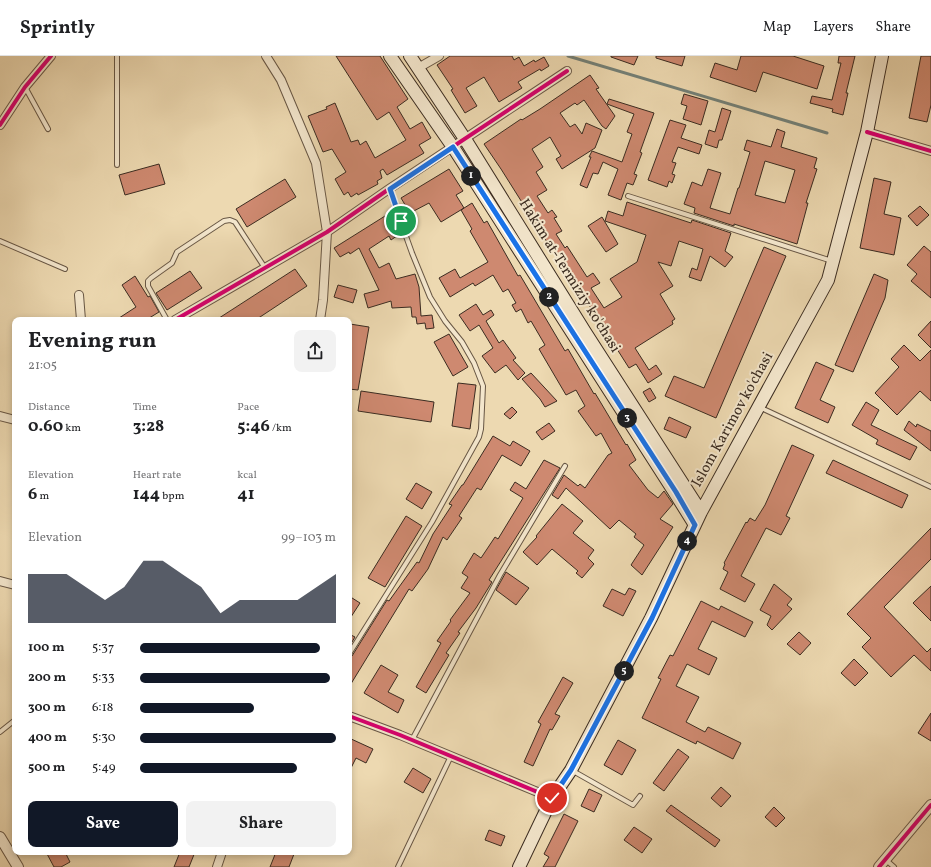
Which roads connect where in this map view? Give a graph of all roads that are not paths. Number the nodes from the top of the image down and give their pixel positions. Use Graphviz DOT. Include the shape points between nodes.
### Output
graph roads {
  1 [pos="51,56"];
  2 [pos="117,56"];
  3 [pos="266,56"];
  4 [pos="390,56"];
  5 [pos="410,56"];
  6 [pos="439,56"];
  7 [pos="882,56"];
  8 [pos="418,68"];
  9 [pos="567,71"];
  10 [pos="25,87"];
  11 [pos="0,125"];
  12 [pos="48,128"];
  13 [pos="867,132"];
  14 [pos="465,139"];
  15 [pos="453,147"];
  16 [pos="931,151"];
  17 [pos="117,165"];
  18 [pos="390,189"];
  19 [pos="628,196"];
  20 [pos="326,232"];
  21 [pos="0,241"];
  22 [pos="833,262"];
  23 [pos="265,268"];
  24 [pos="65,269"];
  25 [pos="79,295"];
  26 [pos="81,317"];
  27 [pos="165,317"];
  28 [pos="181,317"];
  29 [pos="320,317"];
  30 [pos="759,407"];
  31 [pos="0,416"];
  32 [pos="12,419"];
  33 [pos="565,466"];
  34 [pos="931,487"];
  35 [pos="701,512"];
  36 [pos="695,525"];
  37 [pos="0,581"];
  38 [pos="12,584"];
  39 [pos="352,649"];
  40 [pos="352,717"];
  41 [pos="12,722"];
  42 [pos="0,732"];
  43 [pos="412,740"];
  44 [pos="451,756"];
  45 [pos="571,770"];
  46 [pos="640,796"];
  47 [pos="552,798"];
  48 [pos="931,805"];
  49 [pos="0,837"];
  50 [pos="12,852"];
  51 [pos="13,855"];
  52 [pos="221,855"];
  53 [pos="882,863"];
  54 [pos="18,867"];
  55 [pos="217,867"];
  56 [pos="398,867"];
  57 [pos="519,867"];
  58 [pos="894,867"];
  1 -- 10 [label="street"];
  2 -- 17 [label="lane"];
  3 -- 20 [label="street" via="281,80 316,163"];
  4 -- 15 [label="main road, Hakim at-Termiziy ko'chasi"];
  5 -- 8 [label="main road, Hakim at-Termiziy ko'chasi"];
  6 -- 8 [label="street"];
  7 -- 13 [label="main road, Islom Karimov ko'chasi"];
  8 -- 14 [label="main road, Hakim at-Termiziy ko'chasi"];
  9 -- 14 [label="street"];
  10 -- 11 [label="street"];
  10 -- 12 [label="lane"];
  13 -- 16 [label="street"];
  13 -- 22 [label="main road, Islom Karimov ko'chasi"];
  14 -- 15 [label="street"];
  14 -- 35 [label="main road, Hakim at-Termiziy ko'chasi"];
  15 -- 18 [label="street"];
  15 -- 36 [label="main road, Hakim at-Termiziy ko'chasi"];
  18 -- 20 [label="street"];
  18 -- 39 [label="lane" via="430,297 462,342 483,386 480,429 479,437 432,522"];
  19 -- 22 [label="lane"];
  20 -- 23 [label="street"];
  20 -- 29 [label="street"];
  21 -- 24 [label="lane"];
  22 -- 30 [label="main road, Islom Karimov ko'chasi" via="828,280"];
  23 -- 27 [label="lane" via="235,222 224,221 177,252 172,263 148,282"];
  23 -- 28 [label="street"];
  25 -- 26 [label="street"];
  30 -- 34 [label="lane"];
  30 -- 35 [label="main road, Islom Karimov ko'chasi"];
  31 -- 32 [label="street"];
  33 -- 43 [label="lane" via="500,575"];
  35 -- 36 [label="main road, Islom Karimov ko'chasi"];
  36 -- 45 [label="main road, Islom Karimov ko'chasi" via="652,618"];
  37 -- 38 [label="street"];
  40 -- 43 [label="street"];
  41 -- 42 [label="lane"];
  43 -- 44 [label="street"];
  44 -- 47 [label="street"];
  44 -- 56 [label="lane"];
  45 -- 46 [label="lane" via="633,805"];
  45 -- 47 [label="main road, Islom Karimov ko'chasi"];
  47 -- 57 [label="main road, Islom Karimov ko'chasi"];
  48 -- 53 [label="street"];
  49 -- 50 [label="street"];
  51 -- 54 [label="street"];
  52 -- 55 [label="street"];
  53 -- 58 [label="lane"];
}
